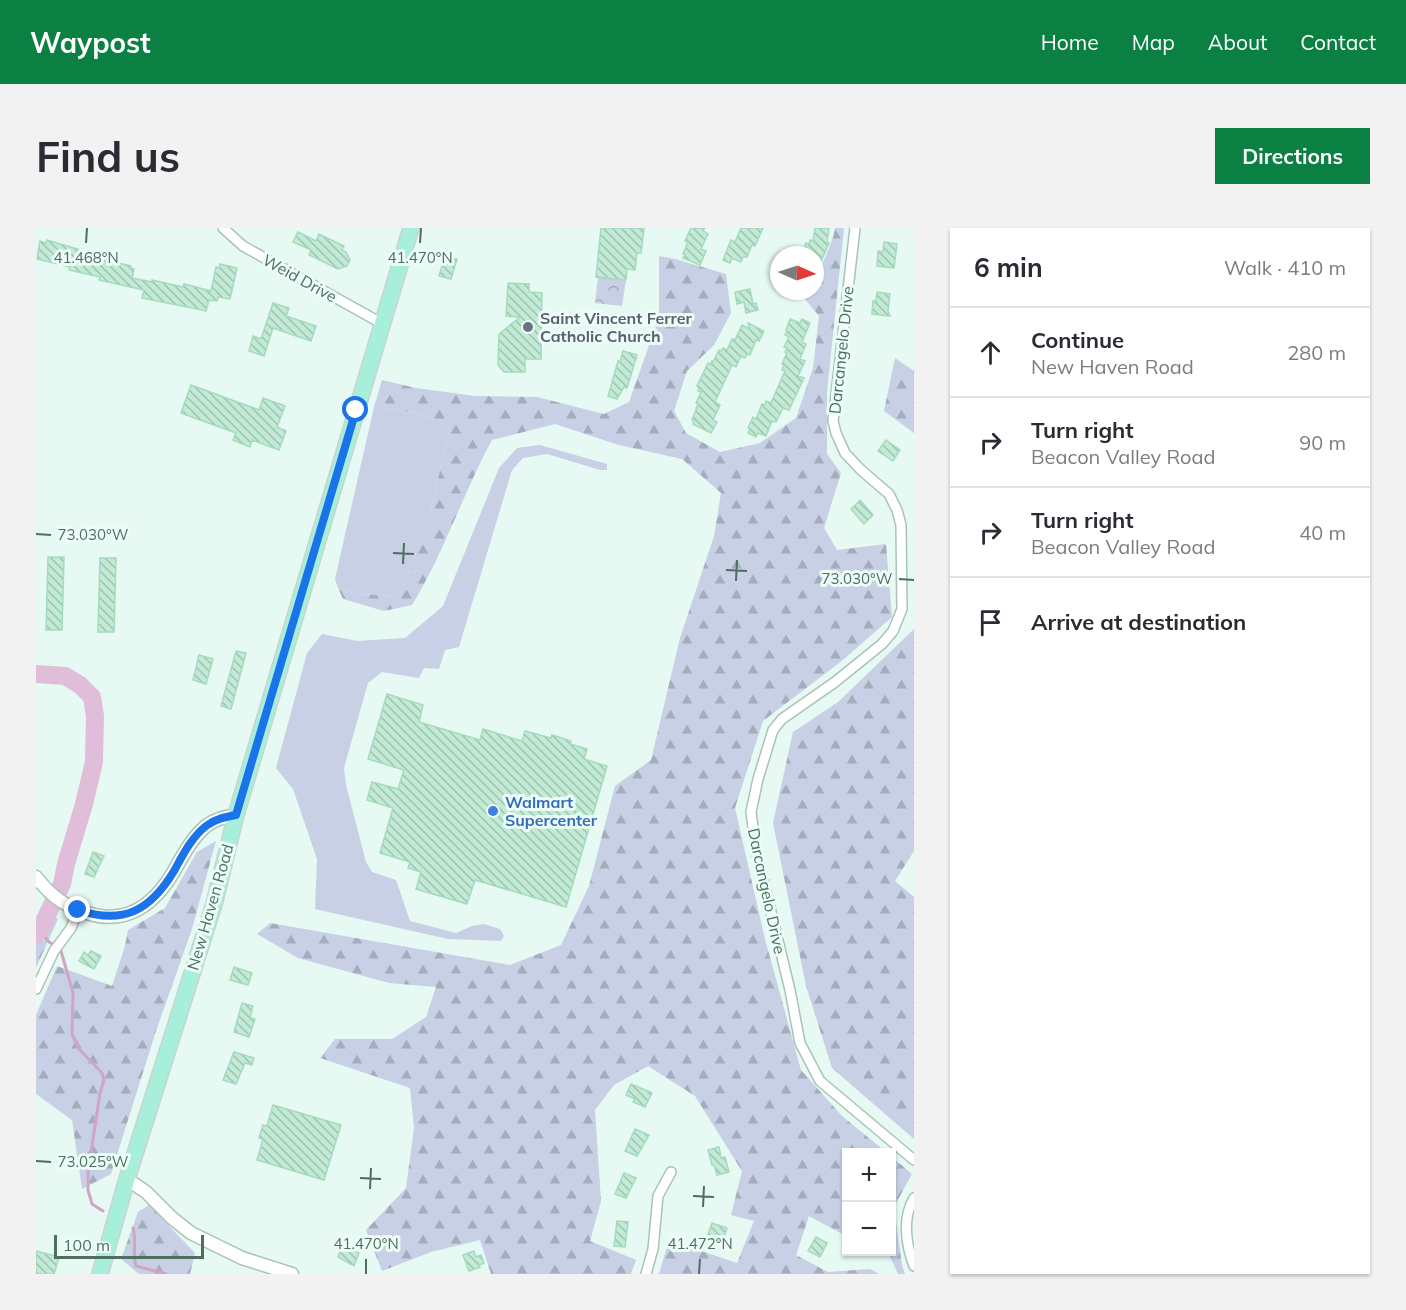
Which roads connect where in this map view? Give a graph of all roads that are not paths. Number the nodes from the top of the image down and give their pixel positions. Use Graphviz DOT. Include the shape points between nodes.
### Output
graph roads {
  1 [pos="224,228"];
  2 [pos="411,228"];
  3 [pos="855,228"];
  4 [pos="381,323"];
  5 [pos="236,815"];
  6 [pos="36,877"];
  7 [pos="78,910"];
  8 [pos="36,989"];
  9 [pos="914,1160"];
  10 [pos="672,1172"];
  11 [pos="127,1179"];
  12 [pos="914,1198"];
  13 [pos="914,1266"];
  14 [pos="100,1274"];
  15 [pos="292,1274"];
  16 [pos="646,1274"];
  1 -- 4 [label="street, Weid Drive" via="243,246"];
  2 -- 4 [label="main road, New Haven Road"];
  3 -- 9 [label="street, Darcangelo Drive" via="833,421 845,453 889,494 897,510 901,525 902,609 893,631 882,644 782,719 773,730 751,812 800,1043 820,1081"];
  4 -- 5 [label="main road, New Haven Road"];
  5 -- 7 [label="street" via="220,818 206,827 183,852 162,889 142,909 116,917"];
  5 -- 11 [label="main road, New Haven Road" via="214,904"];
  6 -- 7 [label="street" via="62,904"];
  7 -- 8 [label="street"];
  10 -- 16 [label="street" via="658,1196 653,1249"];
  11 -- 14 [label="main road, New Haven Road"];
  11 -- 15 [label="street" via="191,1233 242,1258"];
  12 -- 13 [label="street" via="906,1220"];
}
